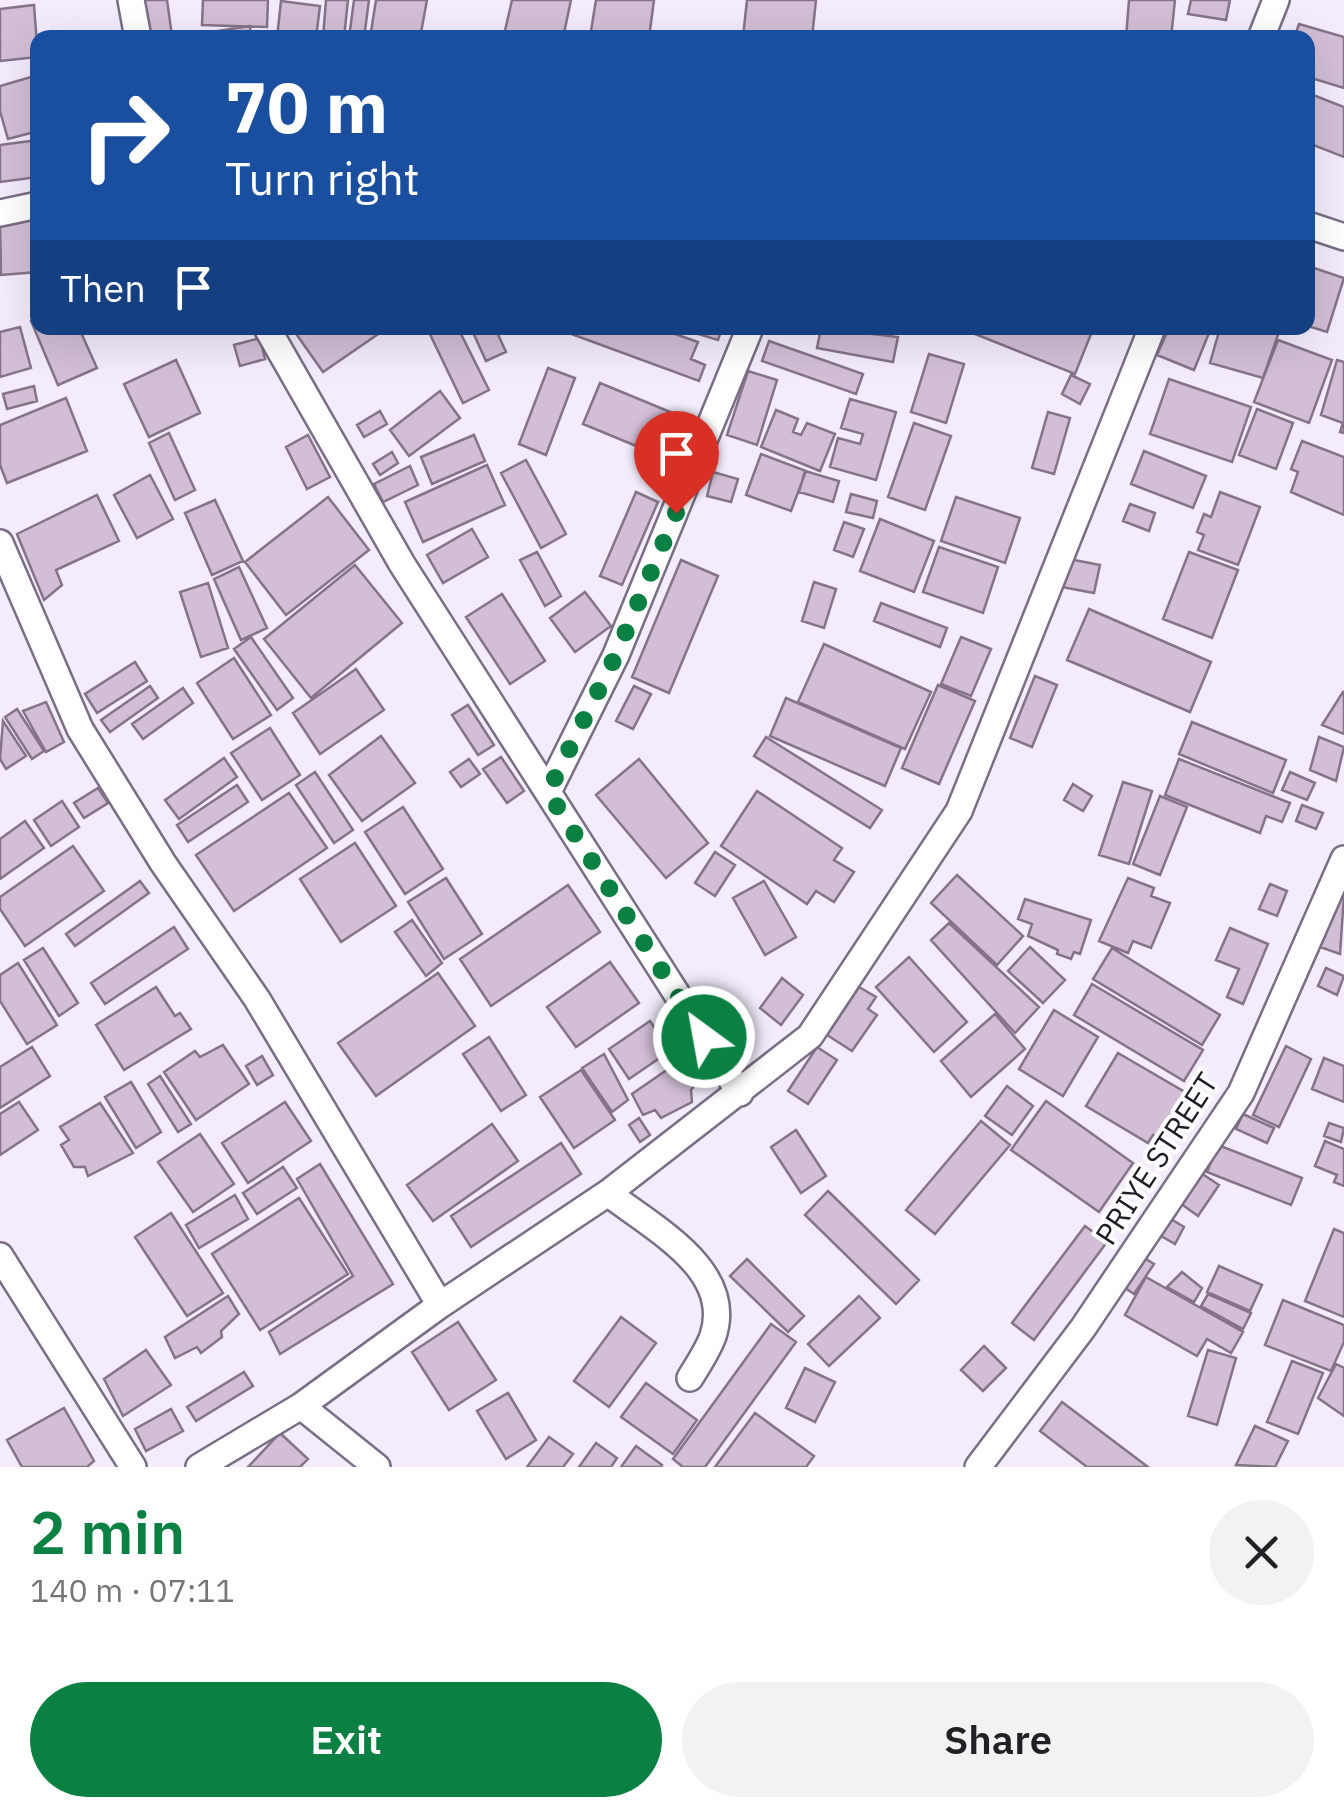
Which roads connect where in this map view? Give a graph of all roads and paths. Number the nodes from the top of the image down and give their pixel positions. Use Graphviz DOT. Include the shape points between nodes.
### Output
graph roads {
  1 [pos="131,0"];
  2 [pos="1276,0"];
  3 [pos="137,30"];
  4 [pos="1264,30"];
  5 [pos="30,207"];
  6 [pos="0,213"];
  7 [pos="1315,228"];
  8 [pos="1344,237"];
  9 [pos="271,335"];
  10 [pos="747,335"];
  11 [pos="1149,335"];
  12 [pos="0,543"];
  13 [pos="548,792"];
  14 [pos="1344,859"];
  15 [pos="740,1093"];
  16 [pos="608,1193"];
  17 [pos="0,1256"];
  18 [pos="440,1305"];
  19 [pos="690,1378"];
  20 [pos="301,1406"];
  21 [pos="133,1467"];
  22 [pos="199,1467"];
  23 [pos="377,1467"];
  24 [pos="978,1467"];
  1 -- 3 [label="street"];
  2 -- 4 [label="street"];
  5 -- 6 [label="street"];
  7 -- 8 [label="street"];
  9 -- 13 [label="street" via="402,564"];
  10 -- 13 [label="street" via="616,655"];
  11 -- 15 [label="street" via="959,811 810,1036"];
  12 -- 18 [label="street" via="80,729 257,999"];
  13 -- 15 [label="street"];
  14 -- 24 [label="street, PRIYE STREET" via="1241,1093 1083,1328"];
  15 -- 16 [label="street"];
  16 -- 18 [label="street"];
  16 -- 19 [label="street" via="702,1268 717,1300 714,1335"];
  17 -- 21 [label="street"];
  18 -- 20 [label="street"];
  20 -- 22 [label="street"];
  20 -- 23 [label="street"];
}
